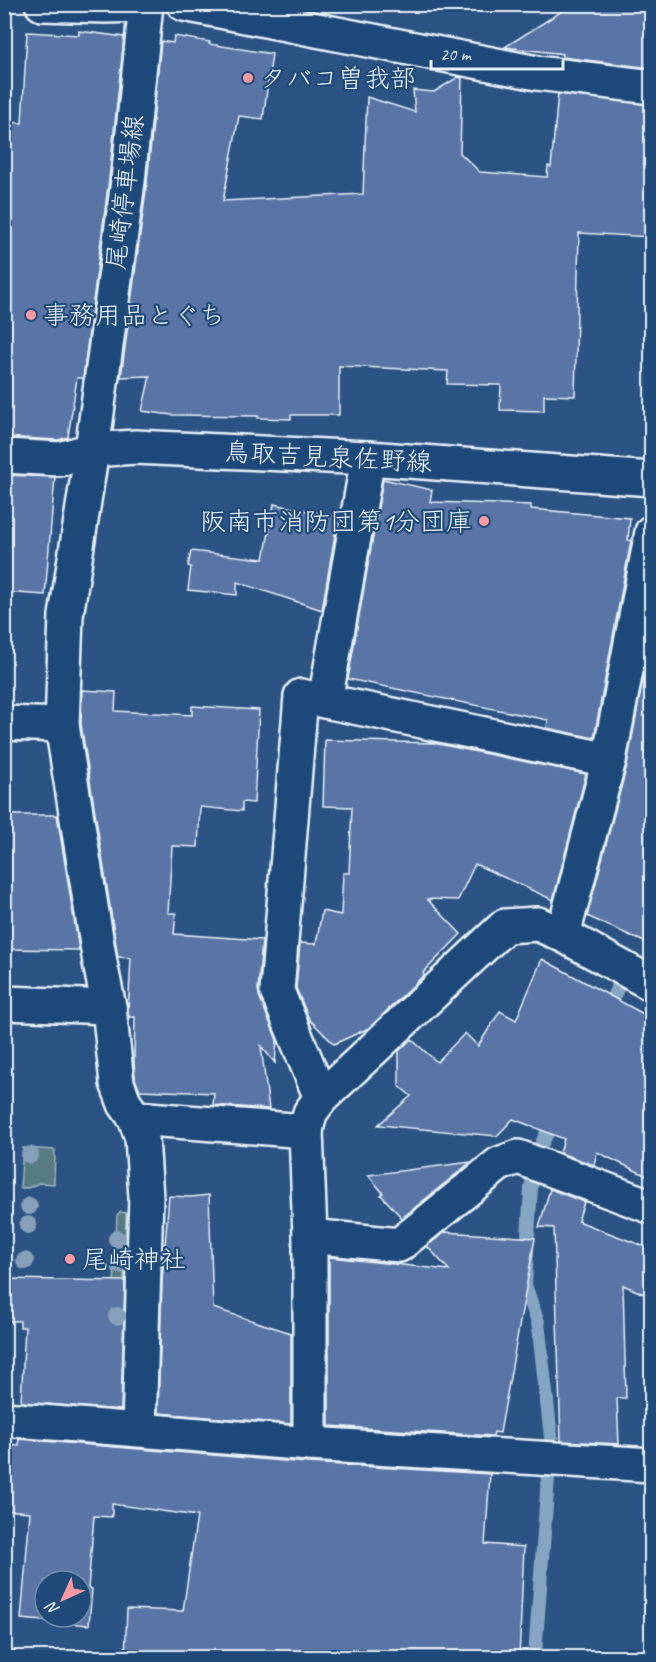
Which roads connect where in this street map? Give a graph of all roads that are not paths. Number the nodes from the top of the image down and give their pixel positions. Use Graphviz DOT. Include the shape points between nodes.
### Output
graph roads {
  1 [pos="42,4"];
  2 [pos="145,4"];
  3 [pos="184,4"];
  4 [pos="651,87"];
  5 [pos="92,450"];
  6 [pos="4,456"];
  7 [pos="368,458"];
  8 [pos="651,479"];
  9 [pos="651,532"];
  10 [pos="325,701"];
  11 [pos="4,723"];
  12 [pos="62,725"];
  13 [pos="609,760"];
  14 [pos="563,935"];
  15 [pos="651,984"];
  16 [pos="4,1003"];
  17 [pos="109,1007"];
  18 [pos="321,1098"];
  19 [pos="135,1118"];
  20 [pos="306,1131"];
  21 [pos="651,1207"];
  22 [pos="310,1236"];
  23 [pos="4,1419"];
  24 [pos="139,1430"];
  25 [pos="310,1444"];
  26 [pos="649,1457"];
  1 -- 2 [label="street"];
  2 -- 5 [label="street, 尾崎停車場線" via="128,181"];
  3 -- 4 [label="street" via="537,73"];
  5 -- 6 [label="street, 鳥取吉見泉佐野線" via="60,459"];
  5 -- 7 [label="street, 鳥取吉見泉佐野線" via="135,447"];
  5 -- 12 [label="street, 尾崎停車場線" via="66,616"];
  7 -- 8 [label="street, 鳥取吉見泉佐野線"];
  7 -- 10 [label="street"];
  9 -- 13 [label="street"];
  10 -- 13 [label="street"];
  10 -- 18 [label="street" via="302,696 277,991"];
  11 -- 12 [label="street"];
  12 -- 17 [label="street, 尾崎停車場線"];
  13 -- 14 [label="street"];
  14 -- 15 [label="street"];
  14 -- 18 [label="street" via="538,924 505,926"];
  16 -- 17 [label="street"];
  17 -- 19 [label="street, 尾崎停車場線" via="117,1083"];
  18 -- 20 [label="street" via="310,1113"];
  19 -- 20 [label="street"];
  19 -- 24 [label="street, 尾崎停車場線" via="142,1138 146,1197"];
  20 -- 22 [label="street"];
  21 -- 22 [label="street" via="518,1157 499,1164 399,1245"];
  22 -- 25 [label="street"];
  23 -- 24 [label="street"];
  24 -- 25 [label="street"];
  25 -- 26 [label="street"];
}
